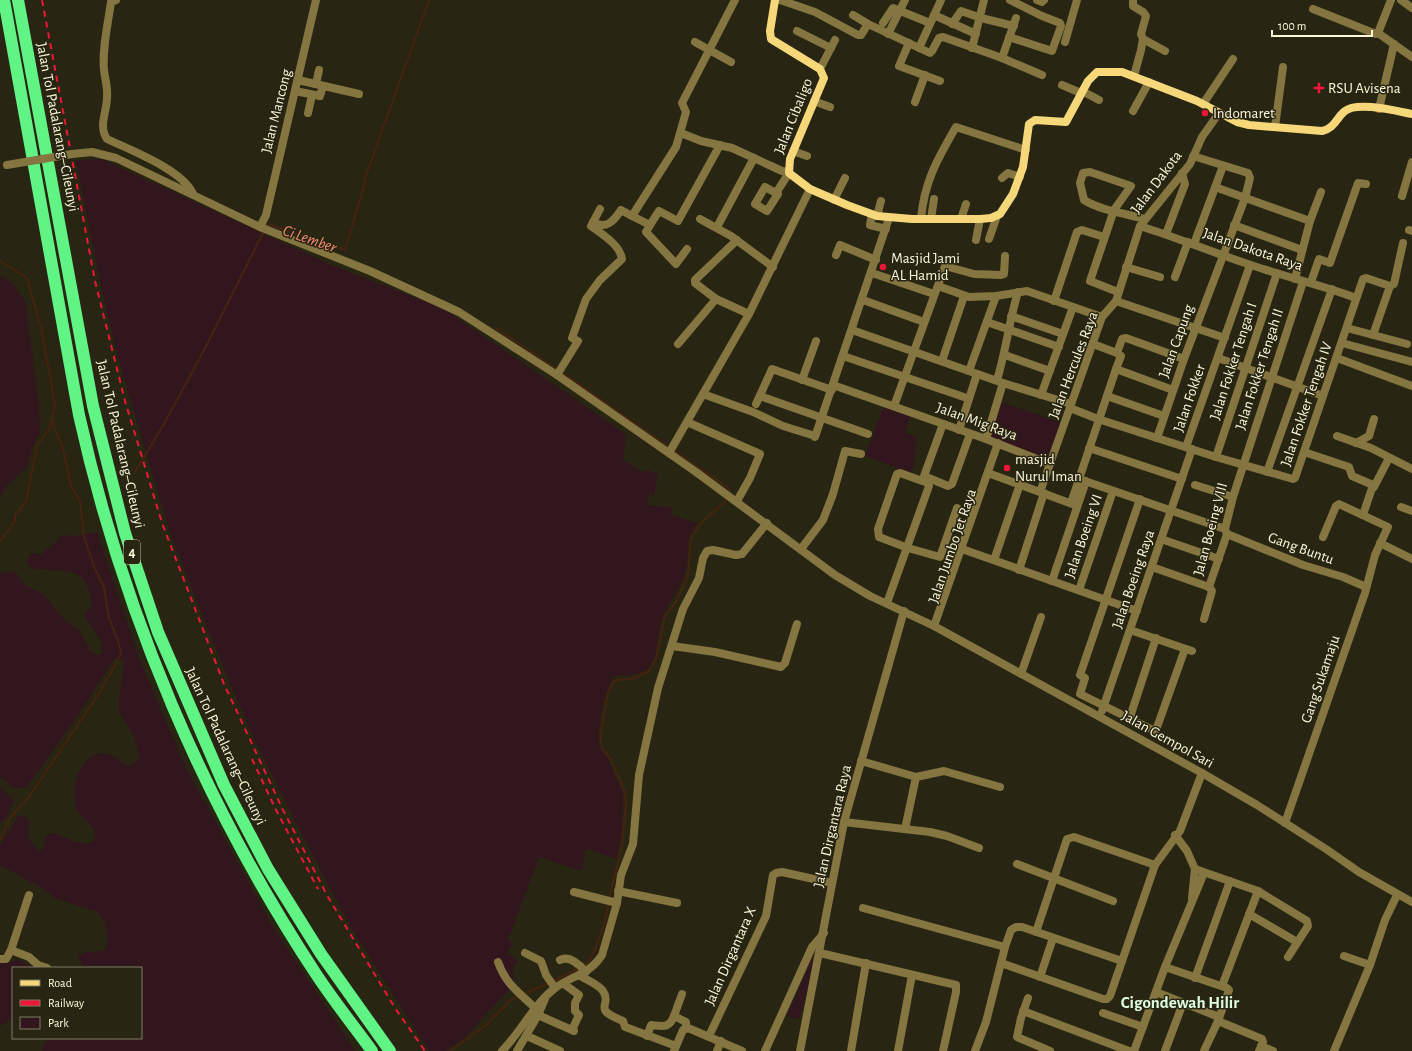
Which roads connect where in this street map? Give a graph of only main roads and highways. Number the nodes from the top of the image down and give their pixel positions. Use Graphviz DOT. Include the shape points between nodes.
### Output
graph roads {
  1 [pos="4,0"];
  2 [pos="18,0"];
  3 [pos="775,0"];
  4 [pos="1412,114"];
  5 [pos="372,1051"];
  6 [pos="390,1051"];
  1 -- 5 [label="highway, Jalan Tol Padalarang–Cileunyi / 4" via="91,469 144,636 183,732 249,862 316,974"];
  2 -- 6 [label="highway, Jalan Tol Padalarang–Cileunyi / 4" via="93,406 125,533 158,632 224,785 268,869 321,954"];
  3 -- 4 [label="main road, Jalan Cibaligo" via="771,39 820,69 824,78 793,151 788,166 789,172 810,189 874,215 889,218 980,219 997,216 1006,207 1020,177 1029,124 1035,120 1066,122 1091,76 1097,72 1115,71 1134,76 1244,124 1322,131 1332,127 1344,111 1359,106"];
}
